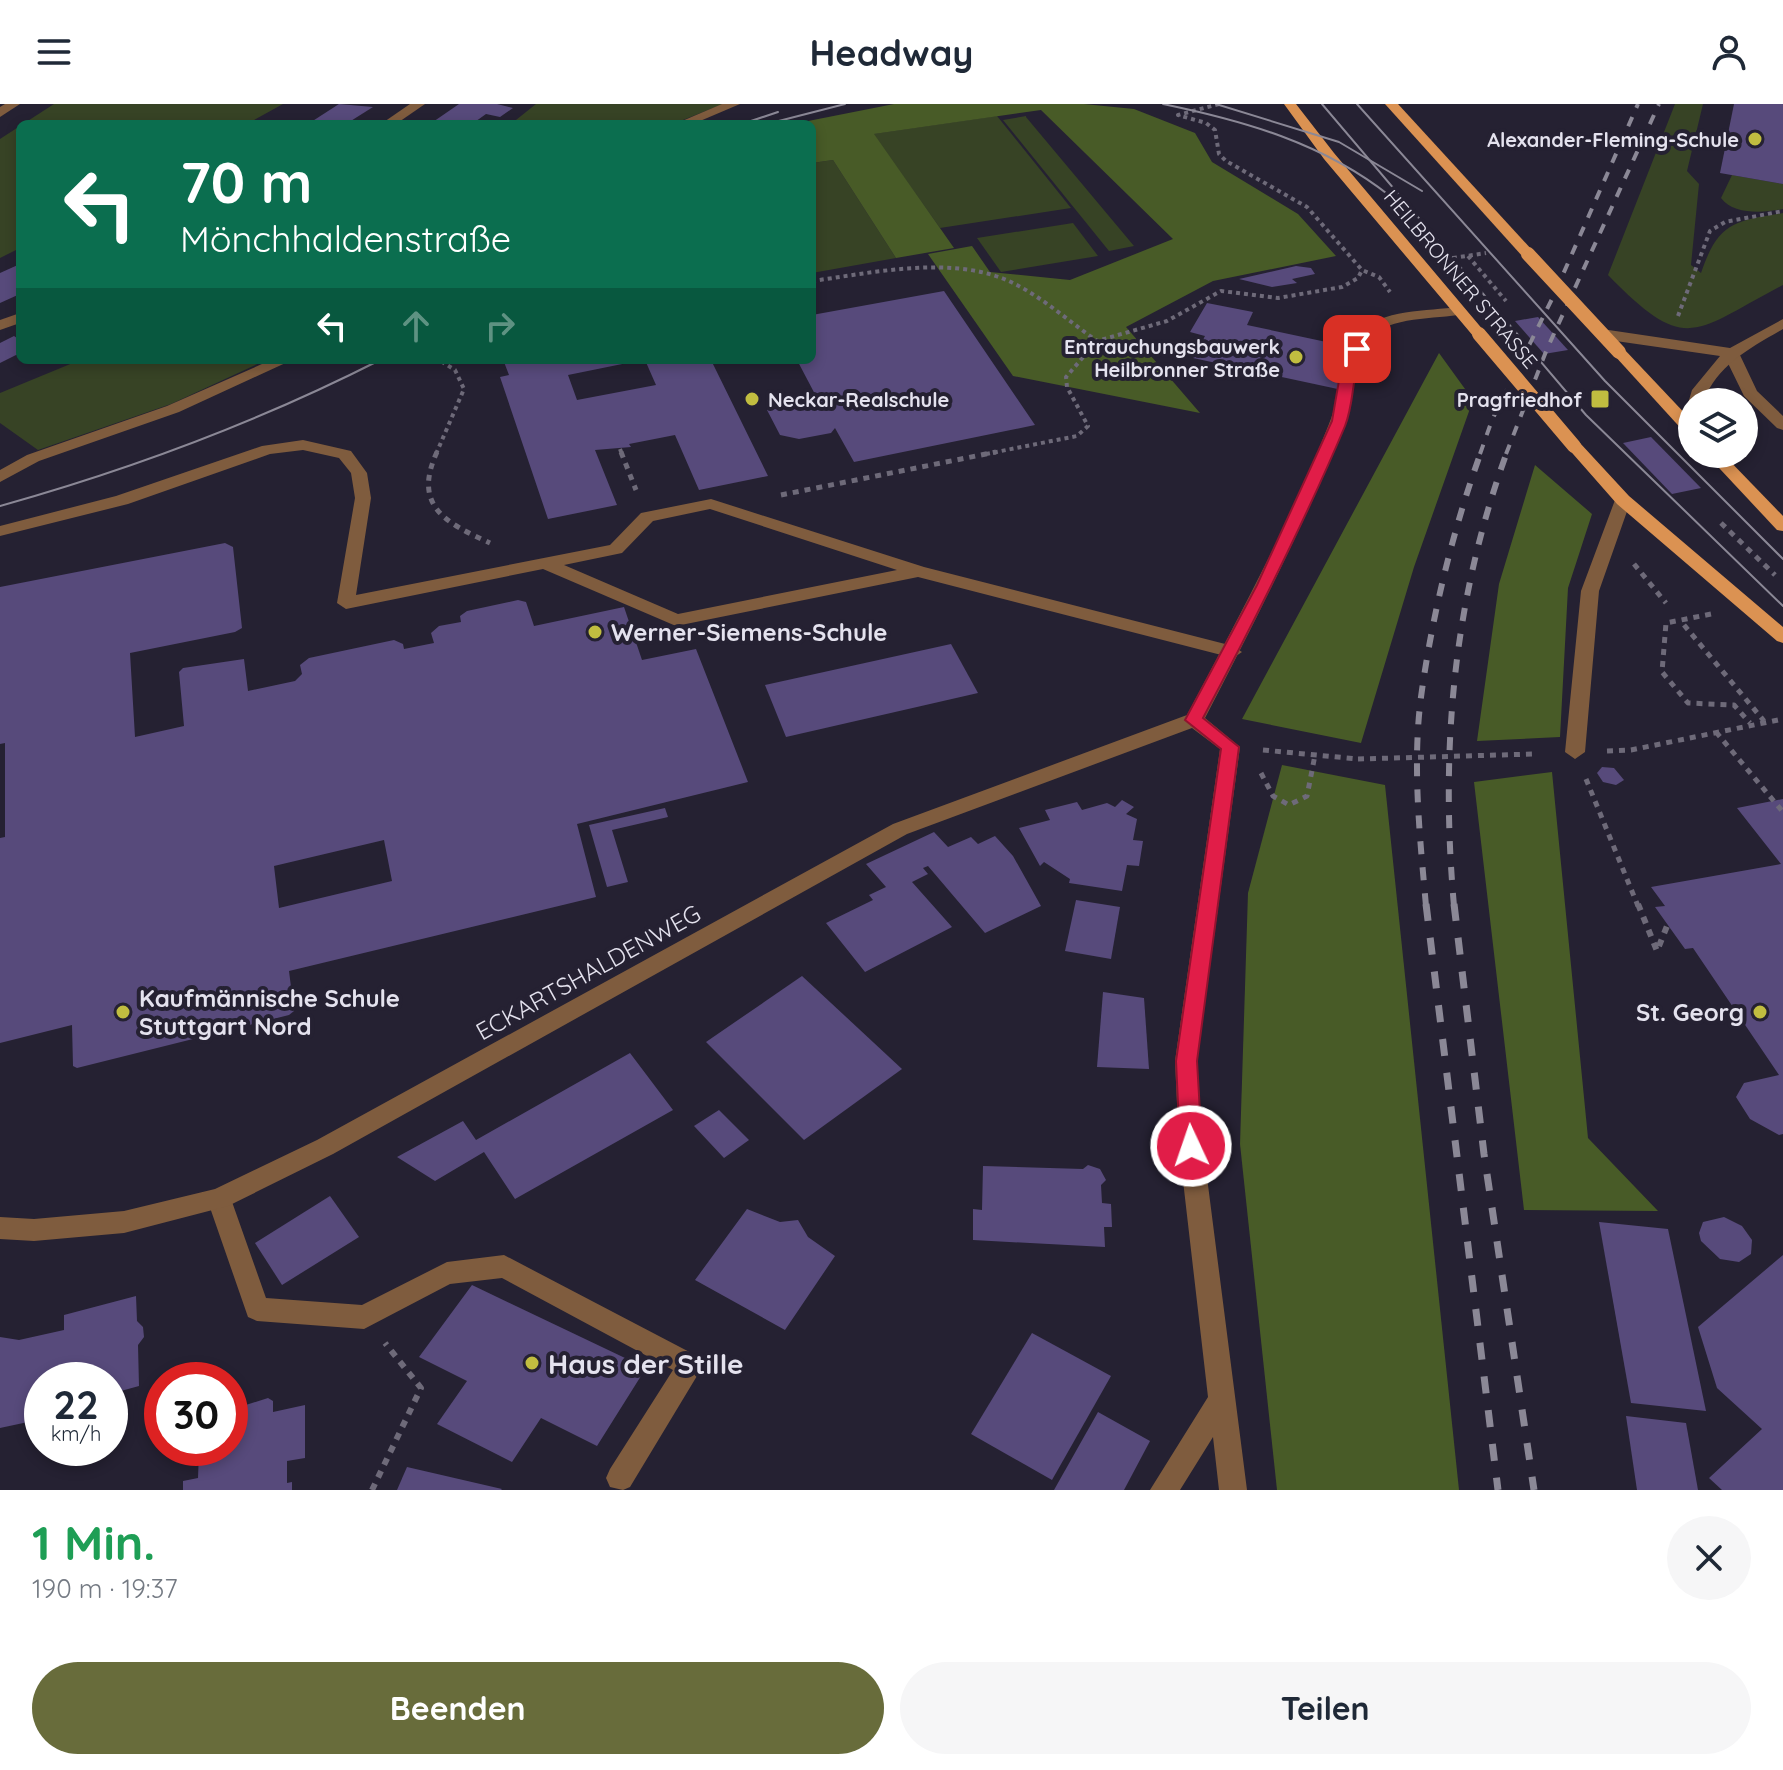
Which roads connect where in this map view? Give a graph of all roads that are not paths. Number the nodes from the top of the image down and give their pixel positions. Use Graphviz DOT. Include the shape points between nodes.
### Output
graph roads {
  1 [pos="14,104"];
  2 [pos="419,104"];
  3 [pos="734,104"];
  4 [pos="1290,104"];
  5 [pos="1391,104"];
  6 [pos="0,113"];
  7 [pos="393,120"];
  8 [pos="692,120"];
  9 [pos="1458,311"];
  10 [pos="1783,323"];
  11 [pos="1602,334"];
  12 [pos="1731,353"];
  13 [pos="275,364"];
  14 [pos="1702,388"];
  15 [pos="1678,416"];
  16 [pos="1783,425"];
  17 [pos="1727,468"];
  18 [pos="0,477"];
  19 [pos="1623,500"];
  20 [pos="1783,526"];
  21 [pos="0,531"];
  22 [pos="544,563"];
  23 [pos="918,571"];
  24 [pos="1783,637"];
  25 [pos="1233,652"];
  26 [pos="1194,720"];
  27 [pos="1575,752"];
  28 [pos="219,1199"];
  29 [pos="0,1228"];
  30 [pos="1224,1396"];
  31 [pos="620,1478"];
  32 [pos="1164,1490"];
  33 [pos="1233,1490"];
  1 -- 6 [label="street"];
  2 -- 7 [label="street"];
  3 -- 8 [label="street"];
  4 -- 9 [label="main road, HEILBRONNER STRASSE"];
  5 -- 11 [label="main road, bridge"];
  9 -- 19 [label="main road, HEILBRONNER STRASSE, bridge"];
  9 -- 25 [label="street" via="1400,319 1365,335 1349,363 1339,421"];
  10 -- 12 [label="street"];
  11 -- 12 [label="street"];
  11 -- 15 [label="main road, bridge"];
  12 -- 14 [label="street"];
  12 -- 16 [label="street" via="1750,393"];
  13 -- 18 [label="street" via="173,409 33,458"];
  17 -- 20 [label="main road"];
  19 -- 24 [label="main road, HEILBRONNER STRASSE"];
  19 -- 27 [label="street" via="1590,591"];
  21 -- 22 [label="street" via="122,500 268,449 303,445 345,454 359,473 363,498 346,603"];
  22 -- 23 [label="street" via="676,620"];
  22 -- 23 [label="street" via="616,549 647,517 711,504"];
  23 -- 25 [label="street"];
  25 -- 26 [label="street"];
  26 -- 28 [label="street, ECKARTSHALDENWEG" via="900,829 325,1147"];
  26 -- 30 [label="street" via="1230,747 1186,1061 1191,1146"];
  28 -- 29 [label="street, ECKARTSHALDENWEG" via="124,1222"];
  28 -- 31 [label="street" via="257,1309 364,1317 447,1273 504,1266 690,1366"];
  30 -- 32 [label="street"];
  30 -- 33 [label="street"];
}
